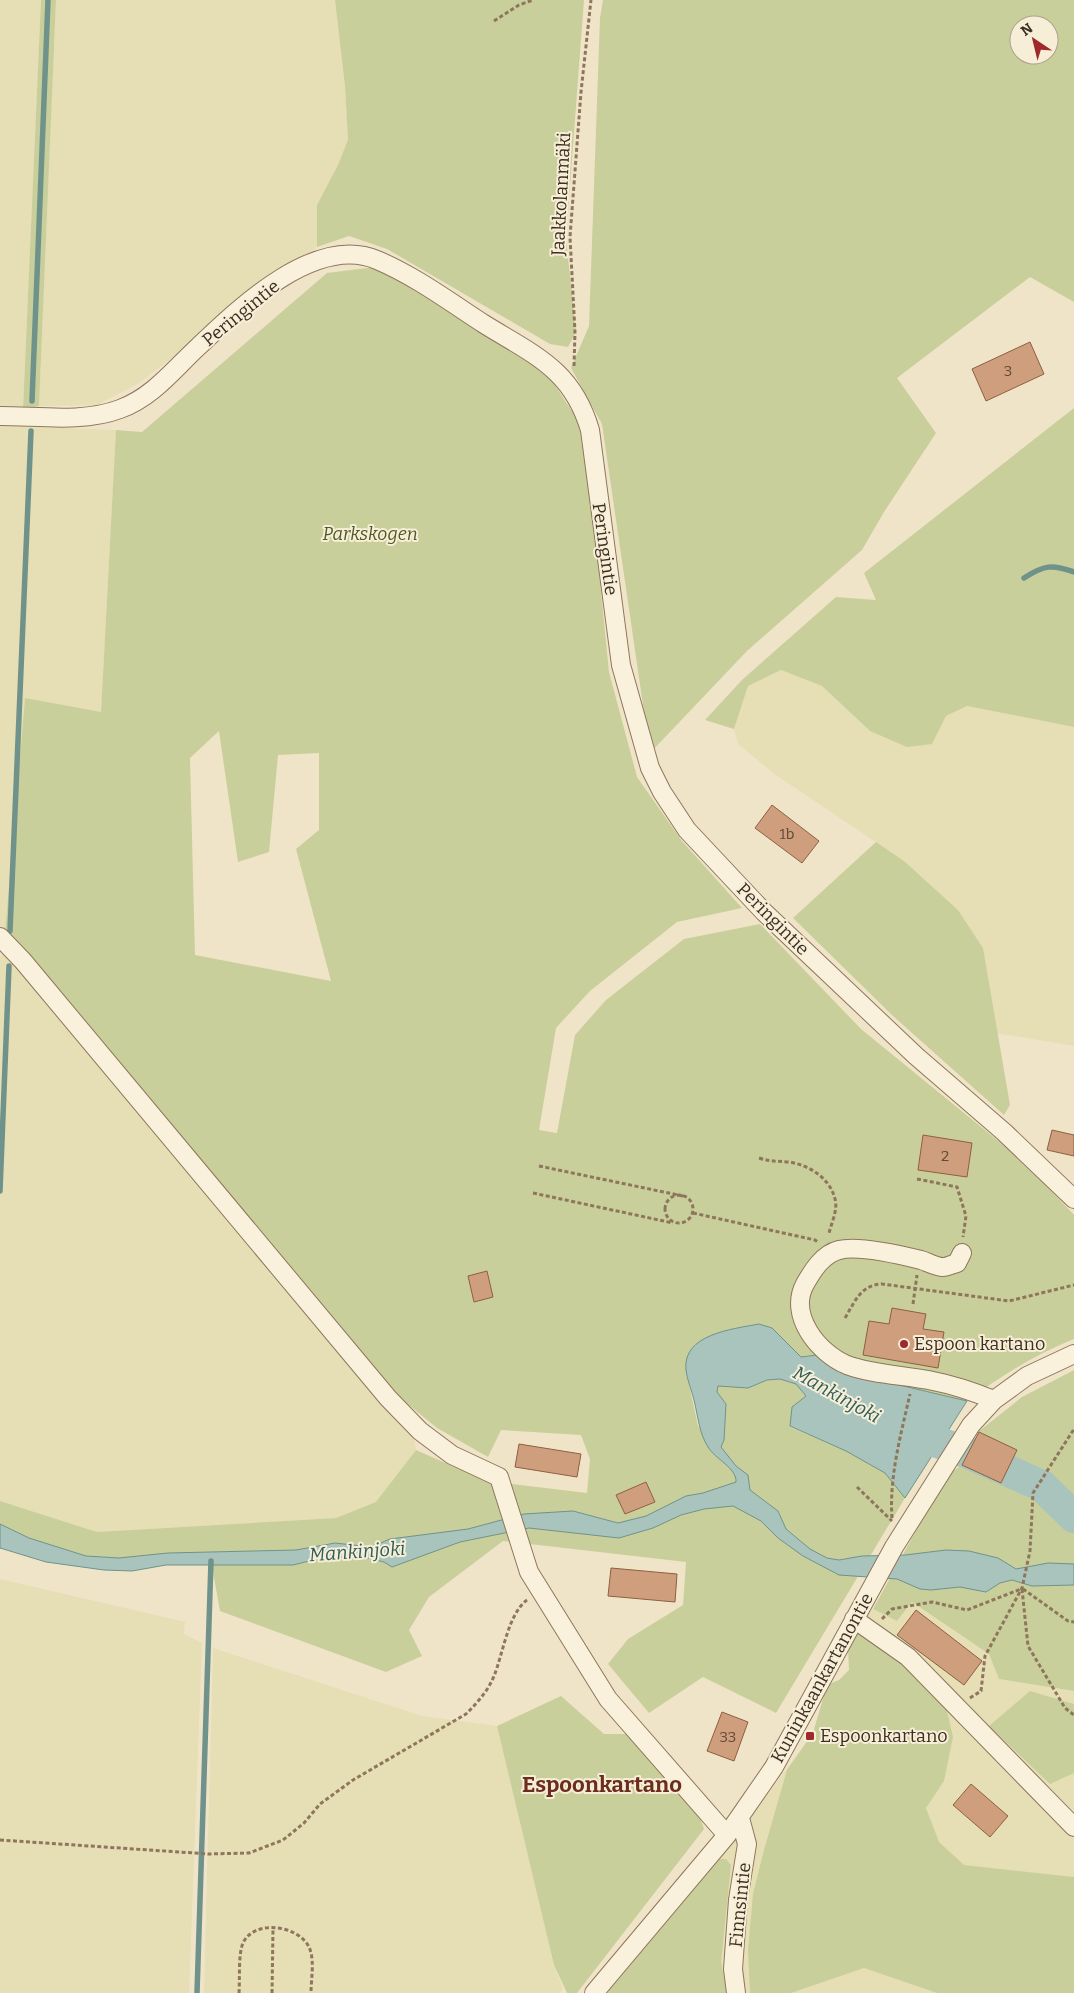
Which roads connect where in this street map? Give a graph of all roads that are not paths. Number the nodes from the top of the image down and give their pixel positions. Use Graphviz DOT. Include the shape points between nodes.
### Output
graph roads {
  1 [pos="0,416"];
  2 [pos="0,937"];
  3 [pos="1074,1199"];
  4 [pos="962,1253"];
  5 [pos="1074,1354"];
  6 [pos="994,1400"];
  7 [pos="854,1619"];
  8 [pos="740,1818"];
  9 [pos="1074,1827"];
  10 [pos="727,1835"];
  11 [pos="594,1993"];
  12 [pos="736,1993"];
  1 -- 3 [label="street, Peringintie" via="84,417 121,409 158,387 255,296 308,263 343,254 376,259 416,280 547,364 573,390 590,430 621,666 650,768 662,792 687,830 764,912"];
  2 -- 10 [label="street" via="388,1398 420,1431 452,1455 499,1477 529,1572 608,1699"];
  4 -- 6 [label="street" via="957,1263 943,1267 847,1248 831,1252 816,1266 804,1286 799,1302 802,1318 814,1340 847,1365 931,1380"];
  5 -- 6 [label="street, Kuninkaankartanontie" via="1027,1376"];
  6 -- 7 [label="street, Kuninkaankartanontie" via="971,1425 898,1526 894,1547"];
  7 -- 8 [label="street, Kuninkaankartanontie" via="774,1767"];
  7 -- 9 [label="street" via="908,1657"];
  8 -- 10 [label="street, Kuninkaankartanontie"];
  8 -- 12 [label="street, Finnsintie" via="747,1844 738,1900 733,1969"];
  10 -- 11 [label="street, Kuninkaankartanontie"];
}
